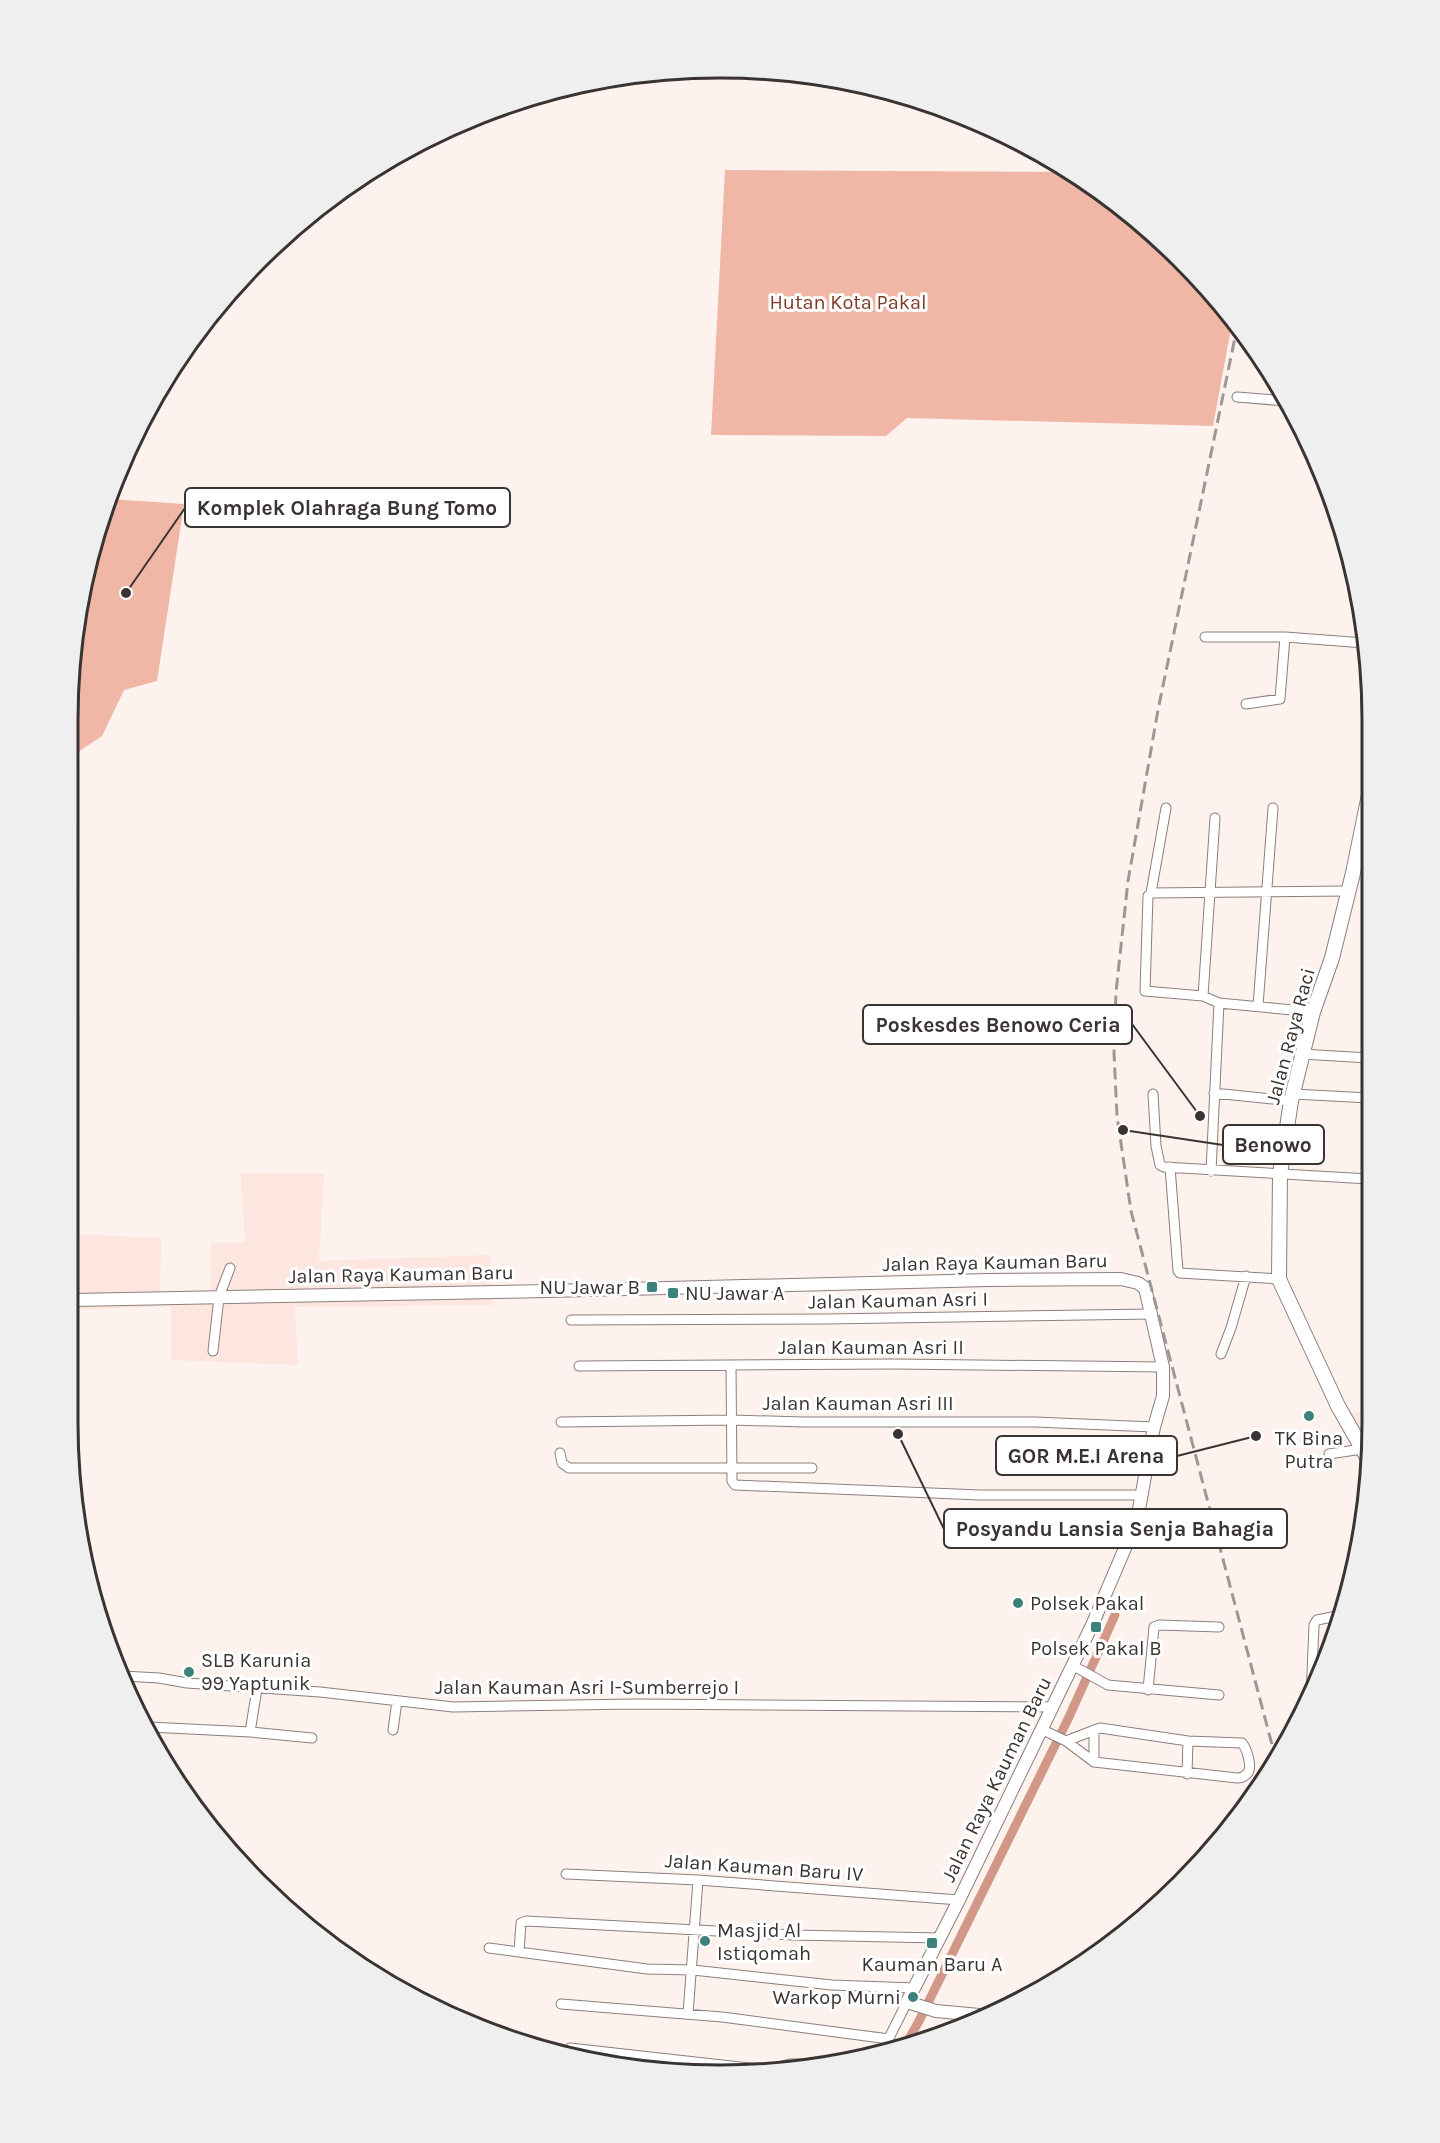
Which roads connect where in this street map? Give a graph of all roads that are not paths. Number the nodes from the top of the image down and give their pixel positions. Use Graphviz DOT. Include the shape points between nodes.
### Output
graph roads {
  1 [pos="1237,397"];
  2 [pos="1277,400"];
  3 [pos="1205,637"];
  4 [pos="1285,637"];
  5 [pos="1358,643"];
  6 [pos="1246,704"];
  7 [pos="1166,808"];
  8 [pos="1273,808"];
  9 [pos="1215,818"];
  10 [pos="1362,833"];
  11 [pos="1267,891"];
  12 [pos="1348,891"];
  13 [pos="1211,892"];
  14 [pos="1150,893"];
  15 [pos="1203,996"];
  16 [pos="1220,1003"];
  17 [pos="1258,1006"];
  18 [pos="1313,1012"];
  19 [pos="1301,1054"];
  20 [pos="1362,1058"];
  21 [pos="1215,1093"];
  22 [pos="1153,1094"];
  23 [pos="1292,1098"];
  24 [pos="1362,1098"];
  25 [pos="1170,1167"];
  26 [pos="1211,1171"];
  27 [pos="1280,1174"];
  28 [pos="1362,1179"];
  29 [pos="230,1268"];
  30 [pos="1245,1276"];
  31 [pos="1279,1279"];
  32 [pos="219,1297"];
  33 [pos="78,1300"];
  34 [pos="1152,1314"];
  35 [pos="571,1320"];
  36 [pos="213,1351"];
  37 [pos="1221,1354"];
  38 [pos="731,1365"];
  39 [pos="579,1366"];
  40 [pos="1163,1366"];
  41 [pos="732,1420"];
  42 [pos="561,1422"];
  43 [pos="1154,1427"];
  44 [pos="1361,1447"];
  45 [pos="560,1453"];
  46 [pos="1361,1453"];
  47 [pos="1329,1454"];
  48 [pos="732,1468"];
  49 [pos="812,1468"];
  50 [pos="1143,1495"];
  51 [pos="1332,1617"];
  52 [pos="1219,1627"];
  53 [pos="1076,1667"];
  54 [pos="1312,1671"];
  55 [pos="130,1677"];
  56 [pos="257,1689"];
  57 [pos="1148,1690"];
  58 [pos="1220,1695"];
  59 [pos="397,1701"];
  60 [pos="1052,1707"];
  61 [pos="155,1727"];
  62 [pos="1041,1729"];
  63 [pos="393,1730"];
  64 [pos="1094,1730"];
  65 [pos="250,1732"];
  66 [pos="312,1738"];
  67 [pos="1066,1741"];
  68 [pos="1188,1741"];
  69 [pos="1094,1762"];
  70 [pos="1187,1774"];
  71 [pos="566,1874"];
  72 [pos="698,1880"];
  73 [pos="959,1900"];
  74 [pos="696,1929"];
  75 [pos="939,1938"];
  76 [pos="489,1948"];
  77 [pos="519,1952"];
  78 [pos="693,1970"];
  79 [pos="914,1988"];
  80 [pos="561,2004"];
  81 [pos="911,2004"];
  82 [pos="688,2014"];
  83 [pos="970,2014"];
  84 [pos="889,2039"];
  85 [pos="887,2043"];
  86 [pos="578,2049"];
  87 [pos="722,2065"];
  1 -- 2 [label="street"];
  3 -- 4 [label="street"];
  4 -- 5 [label="street"];
  4 -- 6 [label="street" via="1280,699"];
  7 -- 14 [label="street"];
  8 -- 11 [label="street"];
  9 -- 13 [label="street"];
  10 -- 12 [label="main road, Jalan Raya Raci"];
  11 -- 12 [label="street"];
  11 -- 13 [label="street"];
  11 -- 17 [label="street"];
  12 -- 18 [label="main road, Jalan Raya Raci" via="1332,958"];
  13 -- 14 [label="street"];
  13 -- 15 [label="street"];
  14 -- 15 [label="street" via="1144,990"];
  15 -- 16 [label="street"];
  16 -- 17 [label="street"];
  16 -- 21 [label="street"];
  17 -- 18 [label="street"];
  18 -- 19 [label="main road, Jalan Raya Raci"];
  19 -- 20 [label="street"];
  19 -- 23 [label="main road, Jalan Raya Raci"];
  21 -- 23 [label="street"];
  21 -- 26 [label="street"];
  22 -- 25 [label="street" via="1160,1165"];
  23 -- 24 [label="street"];
  23 -- 27 [label="main road, Jalan Raya Raci"];
  25 -- 26 [label="street"];
  25 -- 30 [label="street" via="1178,1271 1182,1275"];
  26 -- 27 [label="street"];
  27 -- 28 [label="street"];
  27 -- 31 [label="main road, Jalan Raya Raci"];
  29 -- 32 [label="street"];
  30 -- 31 [label="street"];
  30 -- 37 [label="street"];
  31 -- 44 [label="main road" via="1338,1406"];
  32 -- 33 [label="street, Jalan Raya Kauman Baru"];
  32 -- 34 [label="street, Jalan Raya Kauman Baru" via="1121,1279 1138,1282 1145,1288"];
  32 -- 36 [label="street"];
  34 -- 35 [label="street, Jalan Kauman Asri I"];
  34 -- 40 [label="street, Jalan Raya Kauman Baru"];
  38 -- 39 [label="street, Jalan Kauman Asri II"];
  38 -- 40 [label="street, Jalan Kauman Asri II"];
  38 -- 41 [label="street"];
  40 -- 43 [label="street, Jalan Raya Kauman Baru" via="1163,1396"];
  41 -- 42 [label="street, Jalan Kauman Asri III"];
  41 -- 43 [label="street, Jalan Kauman Asri III" via="1035,1422"];
  41 -- 48 [label="street"];
  43 -- 50 [label="street, Jalan Raya Kauman Baru"];
  45 -- 48 [label="street" via="562,1463 569,1468"];
  46 -- 47 [label="street"];
  48 -- 49 [label="street"];
  48 -- 50 [label="street" via="735,1485 980,1495"];
  50 -- 53 [label="street, Jalan Raya Kauman Baru" via="1137,1520"];
  51 -- 54 [label="street" via="1317,1620 1314,1625"];
  52 -- 57 [label="street" via="1154,1627"];
  53 -- 57 [label="street" via="1108,1685"];
  53 -- 60 [label="street, Jalan Raya Kauman Baru"];
  55 -- 56 [label="street, Jalan Kauman Asri I-Sumberrejo I"];
  56 -- 59 [label="street, Jalan Kauman Asri I-Sumberrejo I"];
  56 -- 65 [label="street"];
  57 -- 58 [label="street"];
  59 -- 60 [label="street, Jalan Kauman Asri I-Sumberrejo I" via="453,1707"];
  59 -- 63 [label="street"];
  60 -- 62 [label="street, Jalan Raya Kauman Baru"];
  61 -- 65 [label="street"];
  62 -- 67 [label="street"];
  62 -- 73 [label="street, Jalan Raya Kauman Baru"];
  64 -- 67 [label="street"];
  64 -- 68 [label="street"];
  64 -- 69 [label="street"];
  65 -- 66 [label="street"];
  67 -- 69 [label="street"];
  68 -- 70 [label="street"];
  68 -- 70 [label="street" via="1242,1743 1250,1770 1237,1778"];
  69 -- 70 [label="street"];
  71 -- 72 [label="street, Jalan Kauman Baru IV"];
  72 -- 73 [label="street, Jalan Kauman Baru IV"];
  72 -- 74 [label="street"];
  73 -- 75 [label="street, Jalan Raya Kauman Baru"];
  74 -- 75 [label="street"];
  74 -- 77 [label="street" via="526,1920 521,1923"];
  74 -- 78 [label="street"];
  75 -- 79 [label="street, Jalan Raya Kauman Baru"];
  76 -- 77 [label="street"];
  77 -- 78 [label="street" via="647,1969"];
  78 -- 79 [label="street" via="832,1985"];
  78 -- 82 [label="street"];
  79 -- 81 [label="street, Jalan Raya Kauman Baru"];
  80 -- 82 [label="street"];
  81 -- 83 [label="street"];
  81 -- 84 [label="street"];
  82 -- 84 [label="street"];
  84 -- 85 [label="street"];
  86 -- 87 [label="street"];
}
